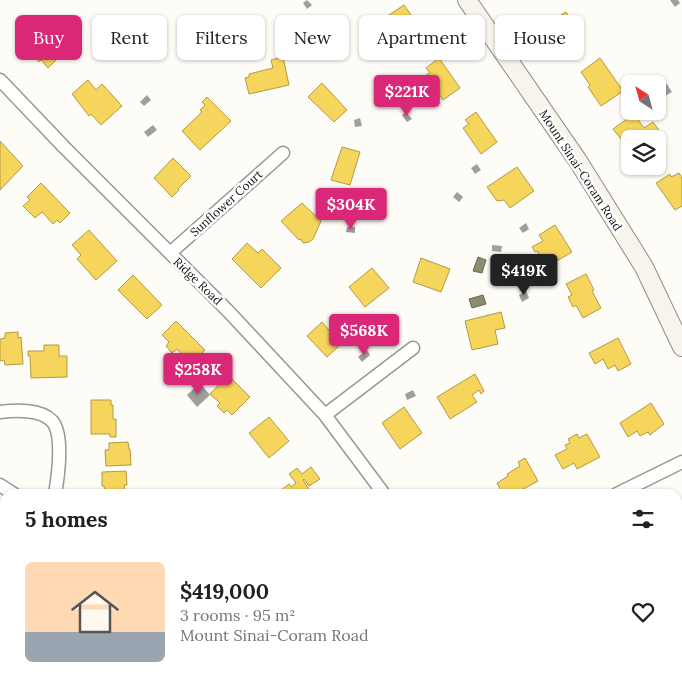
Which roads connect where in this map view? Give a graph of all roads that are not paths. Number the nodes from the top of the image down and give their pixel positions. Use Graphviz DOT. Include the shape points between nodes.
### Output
graph roads {
  1 [pos="467,0"];
  2 [pos="0,80"];
  3 [pos="283,153"];
  4 [pos="170,254"];
  5 [pos="682,347"];
  6 [pos="413,348"];
  7 [pos="0,412"];
  8 [pos="325,415"];
  9 [pos="682,462"];
  10 [pos="56,489"];
  11 [pos="380,489"];
  12 [pos="627,489"];
  1 -- 5 [label="main road, Mount Sinai-Coram Road" via="578,161 644,267"];
  2 -- 4 [label="street, Ridge Road"];
  3 -- 4 [label="street, Sunflower Court"];
  4 -- 8 [label="street, Ridge Road"];
  6 -- 8 [label="street"];
  7 -- 10 [label="street" via="33,412 53,421 59,459"];
  8 -- 11 [label="street, Ridge Road"];
  9 -- 12 [label="street"];
}
